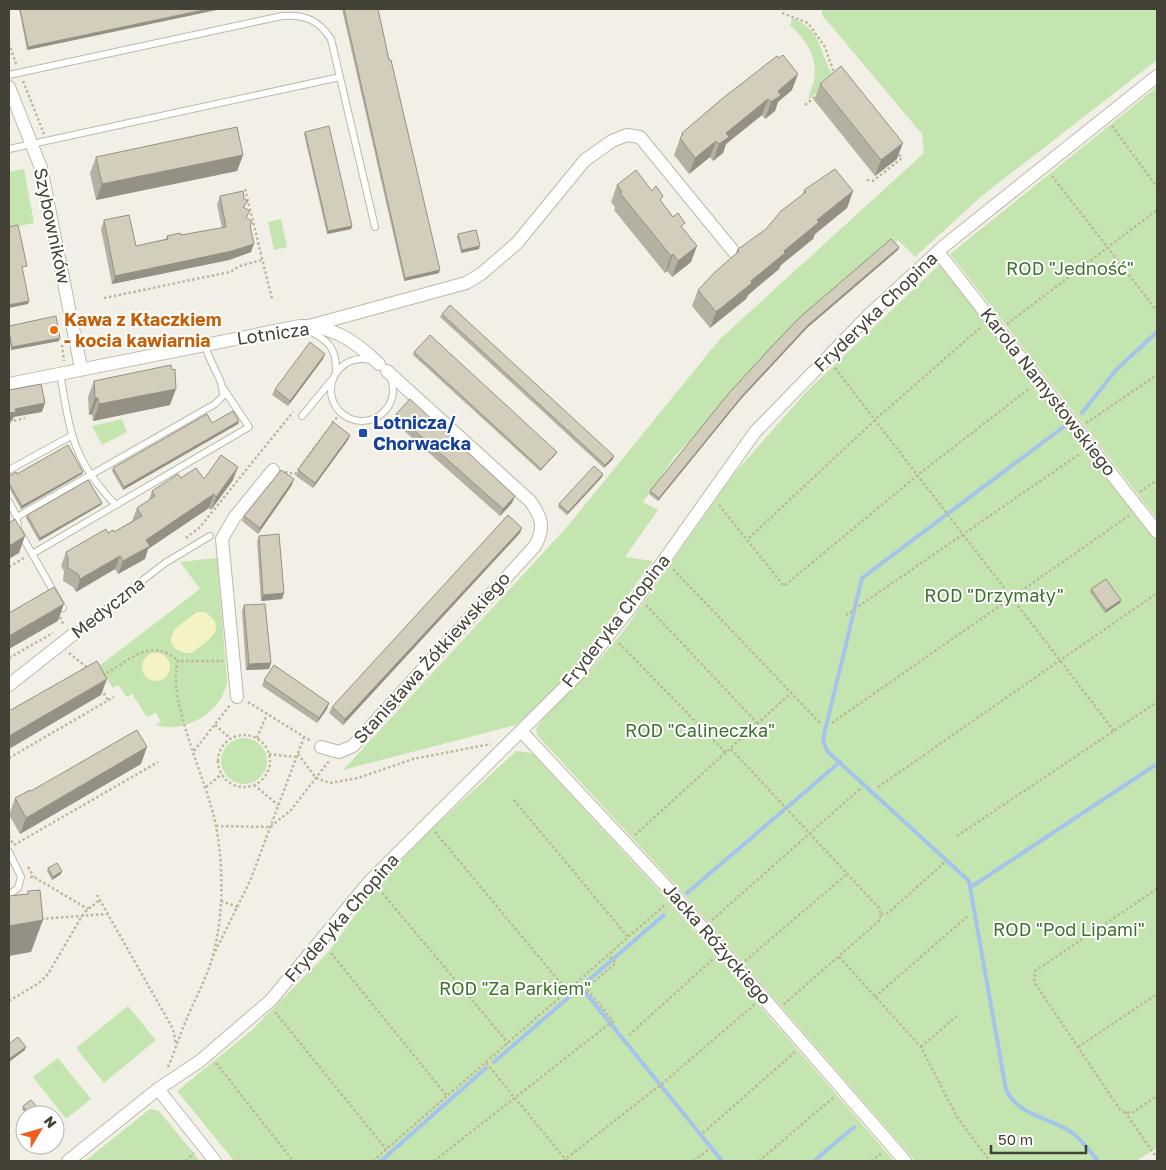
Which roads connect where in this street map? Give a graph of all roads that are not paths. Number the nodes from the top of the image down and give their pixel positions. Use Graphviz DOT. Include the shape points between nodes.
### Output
graph roads {
  1 [pos="9,75"];
  2 [pos="1157,76"];
  3 [pos="340,77"];
  4 [pos="9,87"];
  5 [pos="32,143"];
  6 [pos="9,149"];
  7 [pos="376,227"];
  8 [pos="734,252"];
  9 [pos="938,252"];
  10 [pos="304,326"];
  11 [pos="205,344"];
  12 [pos="82,368"];
  13 [pos="383,368"];
  14 [pos="336,372"];
  15 [pos="60,373"];
  16 [pos="332,380"];
  17 [pos="9,384"];
  18 [pos="223,388"];
  19 [pos="302,416"];
  20 [pos="71,436"];
  21 [pos="9,470"];
  22 [pos="272,470"];
  23 [pos="90,475"];
  24 [pos="9,502"];
  25 [pos="115,504"];
  26 [pos="17,517"];
  27 [pos="1157,532"];
  28 [pos="210,536"];
  29 [pos="534,546"];
  30 [pos="32,554"];
  31 [pos="59,609"];
  32 [pos="76,633"];
  33 [pos="9,685"];
  34 [pos="237,697"];
  35 [pos="518,737"];
  36 [pos="321,748"];
  37 [pos="9,852"];
  38 [pos="9,895"];
  39 [pos="158,1089"];
  40 [pos="68,1161"];
  41 [pos="215,1161"];
  42 [pos="905,1161"];
  1 -- 3 [label="lane" via="296,15 316,22 331,38"];
  2 -- 9 [label="street, Fryderyka Chopina"];
  3 -- 5 [label="lane"];
  3 -- 7 [label="lane"];
  4 -- 5 [label="street, Szybowników"];
  5 -- 6 [label="lane"];
  5 -- 12 [label="street, Szybowników" via="41,168"];
  8 -- 10 [label="street" via="640,137 627,135 612,141 585,160 517,243 481,274 457,286"];
  9 -- 27 [label="street, Karola Namysłowskiego"];
  9 -- 35 [label="street, Fryderyka Chopina" via="870,314 755,432 603,644"];
  10 -- 11 [label="street, Lotnicza"];
  10 -- 13 [label="street, Lotnicza" via="342,334"];
  10 -- 14 [label="lane" via="330,345 336,354"];
  11 -- 12 [label="street, Lotnicza"];
  11 -- 18 [label="lane"];
  12 -- 15 [label="street, Lotnicza"];
  13 -- 14 [label="lane" via="362,358 349,361"];
  13 -- 16 [label="lane" via="392,384 393,394 382,414 363,421 352,420 340,413 332,399"];
  13 -- 29 [label="street, Lotnicza" via="530,501 542,525"];
  14 -- 16 [label="lane"];
  15 -- 17 [label="street, Lotnicza"];
  15 -- 20 [label="lane"];
  16 -- 19 [label="lane"];
  18 -- 23 [label="lane" via="223,396 215,404"];
  18 -- 25 [label="lane" via="249,426"];
  20 -- 21 [label="lane"];
  20 -- 23 [label="lane" via="76,452"];
  22 -- 34 [label="street" via="222,538"];
  23 -- 25 [label="lane"];
  23 -- 26 [label="lane"];
  24 -- 26 [label="lane"];
  25 -- 30 [label="lane"];
  26 -- 30 [label="lane" via="18,529"];
  28 -- 32 [label="lane, Medyczna" via="165,563"];
  29 -- 36 [label="street, Stanisława Żółkiewskiego" via="353,746 336,752"];
  30 -- 31 [label="lane"];
  32 -- 33 [label="street, Medyczna"];
  35 -- 39 [label="street, Fryderyka Chopina" via="370,881 271,1000 200,1061"];
  35 -- 42 [label="street, Jacka Różyckiego" via="675,896"];
  37 -- 38 [label="lane" via="21,877 18,888"];
  39 -- 40 [label="street, Fryderyka Chopina"];
  39 -- 41 [label="street"];
}
